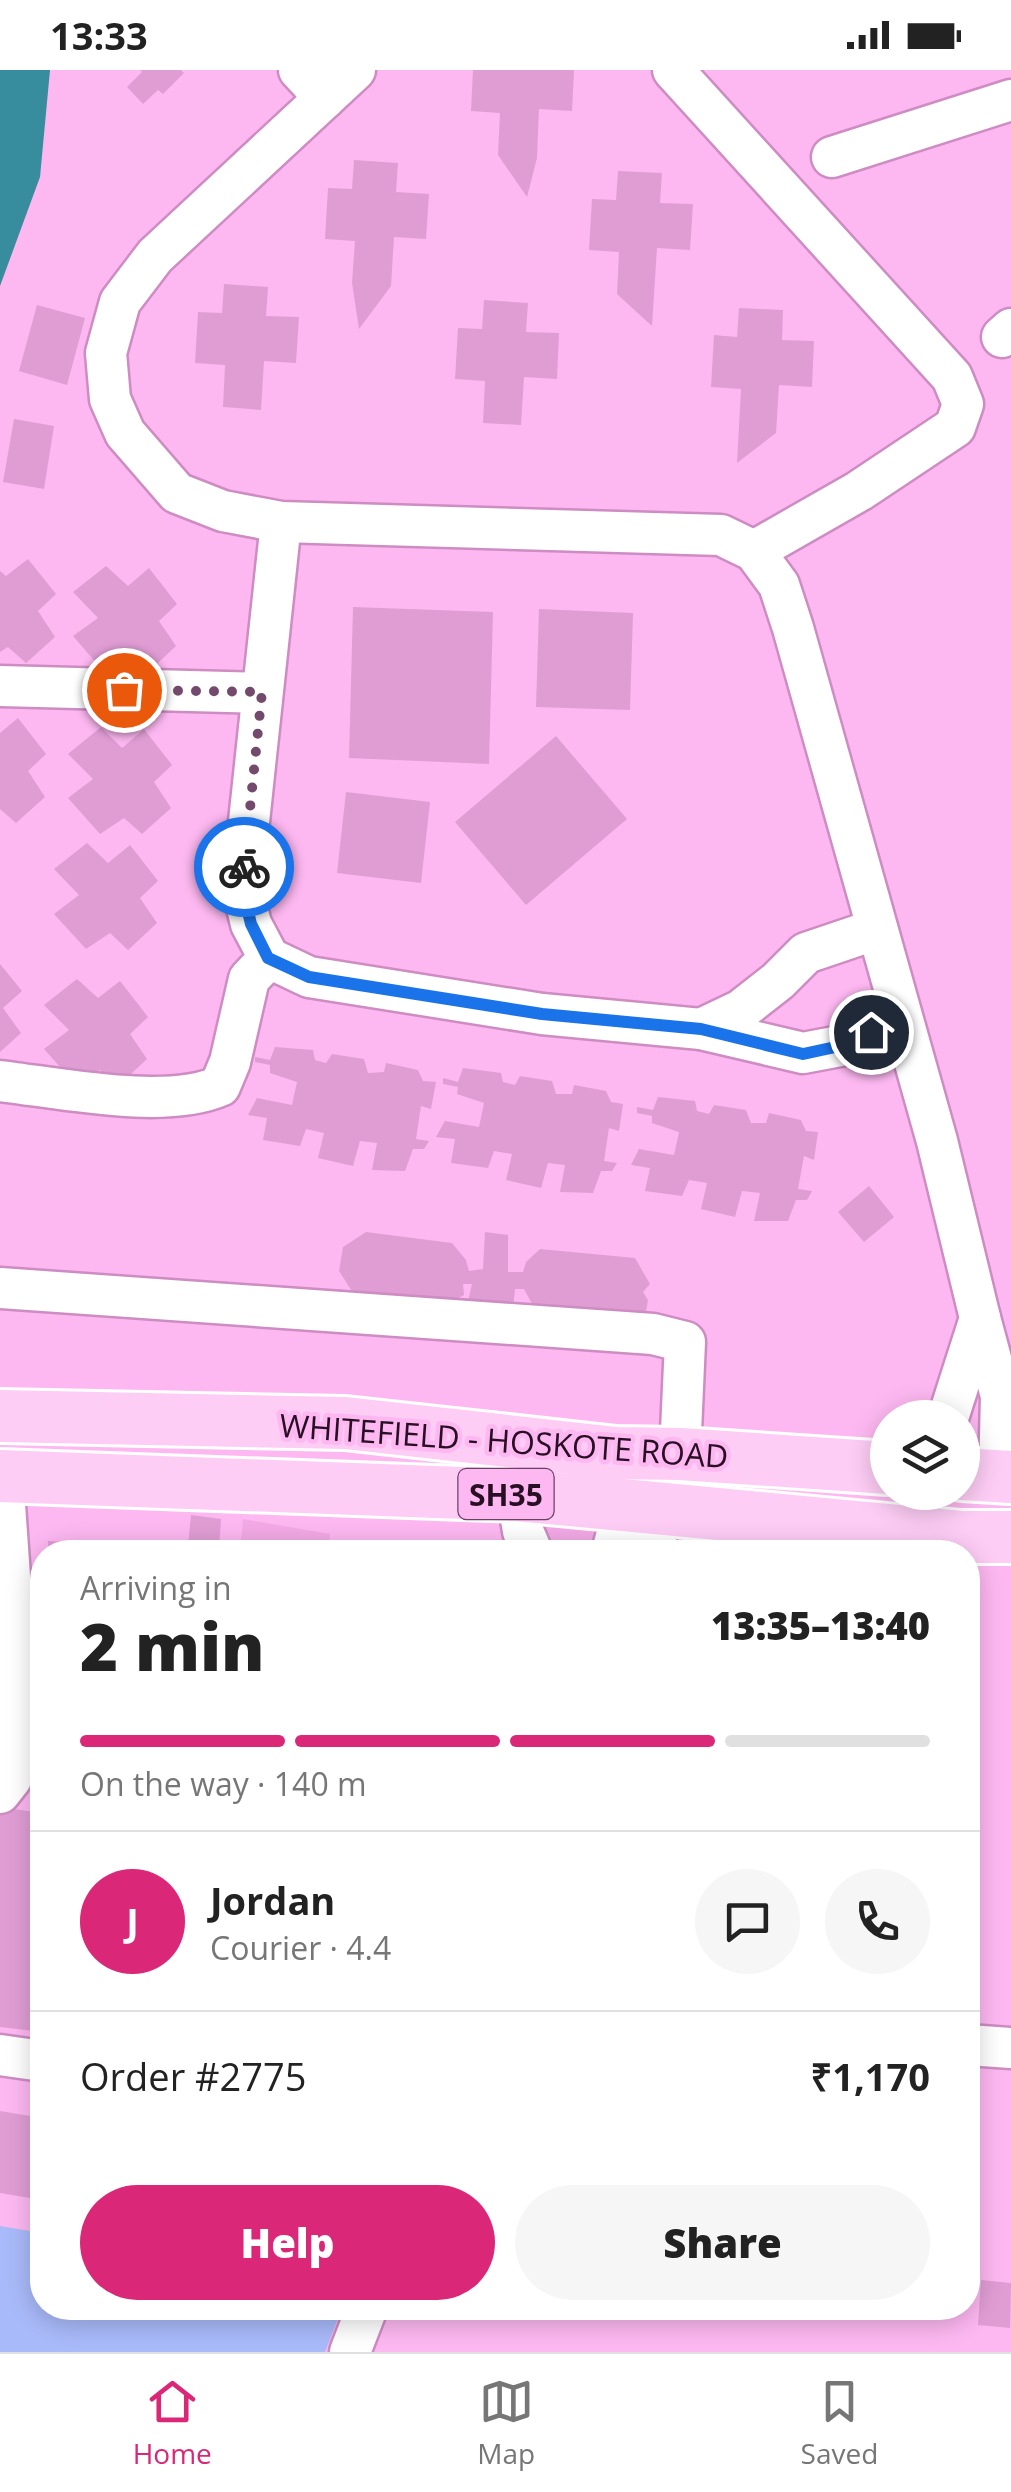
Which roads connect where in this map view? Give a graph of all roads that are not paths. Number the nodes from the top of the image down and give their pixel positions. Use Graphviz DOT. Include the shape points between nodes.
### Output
graph roads {
  1 [pos="355,70"];
  2 [pos="673,70"];
  3 [pos="312,84"];
  4 [pos="1011,100"];
  5 [pos="832,157"];
  6 [pos="281,522"];
  7 [pos="754,551"];
  8 [pos="0,686"];
  9 [pos="262,692"];
  10 [pos="877,928"];
  11 [pos="268,958"];
  12 [pos="902,1018"];
  13 [pos="701,1029"];
  14 [pos="0,1081"];
  15 [pos="0,1288"];
  16 [pos="980,1318"];
  17 [pos="954,1400"];
  18 [pos="0,1416"];
  19 [pos="680,1454"];
  20 [pos="870,1467"];
  21 [pos="2,1476"];
  22 [pos="991,1476"];
  23 [pos="517,1495"];
  24 [pos="638,1530"];
  25 [pos="1011,1537"];
  26 [pos="527,1540"];
  27 [pos="0,1793"];
  28 [pos="980,2047"];
  29 [pos="1011,2048"];
  30 [pos="0,2055"];
  31 [pos="30,2059"];
  32 [pos="362,2320"];
  33 [pos="350,2352"];
  1 -- 3 [label="street"];
  2 -- 7 [label="street" via="952,377 963,404 956,427"];
  3 -- 6 [label="street" via="155,256 120,302 106,353 110,399 125,432 177,493"];
  4 -- 5 [label="street"];
  6 -- 7 [label="street" via="721,535"];
  6 -- 9 [label="street"];
  7 -- 10 [label="street" via="779,585"];
  8 -- 9 [label="street"];
  9 -- 11 [label="street" via="242,887"];
  10 -- 12 [label="street"];
  10 -- 13 [label="street" via="806,953 742,1010"];
  11 -- 13 [label="street" via="309,977 542,1014"];
  11 -- 14 [label="street" via="249,978 220,1086 160,1098"];
  12 -- 13 [label="street" via="840,1046 803,1054"];
  12 -- 16 [label="street"];
  15 -- 19 [label="street" via="653,1334 685,1342"];
  16 -- 17 [label="street"];
  16 -- 22 [label="street" via="1002,1396"];
  18 -- 19 [label="main road, WHITEFIELD - HOSKOTE ROAD / SH35" via="345,1423 616,1454"];
  19 -- 20 [label="main road, WHITEFIELD - HOSKOTE ROAD / SH35"];
  19 -- 24 [label="street"];
  21 -- 23 [label="main road, WHITEFIELD - HOSKOTE ROAD / SH35"];
  21 -- 27 [label="street" via="18,1706 11,1779"];
  23 -- 24 [label="main road, WHITEFIELD - HOSKOTE ROAD / SH35"];
  23 -- 26 [label="street"];
  24 -- 25 [label="main road, WHITEFIELD - HOSKOTE ROAD / SH35"];
  28 -- 29 [label="street"];
  30 -- 31 [label="street"];
  32 -- 33 [label="street"];
}
